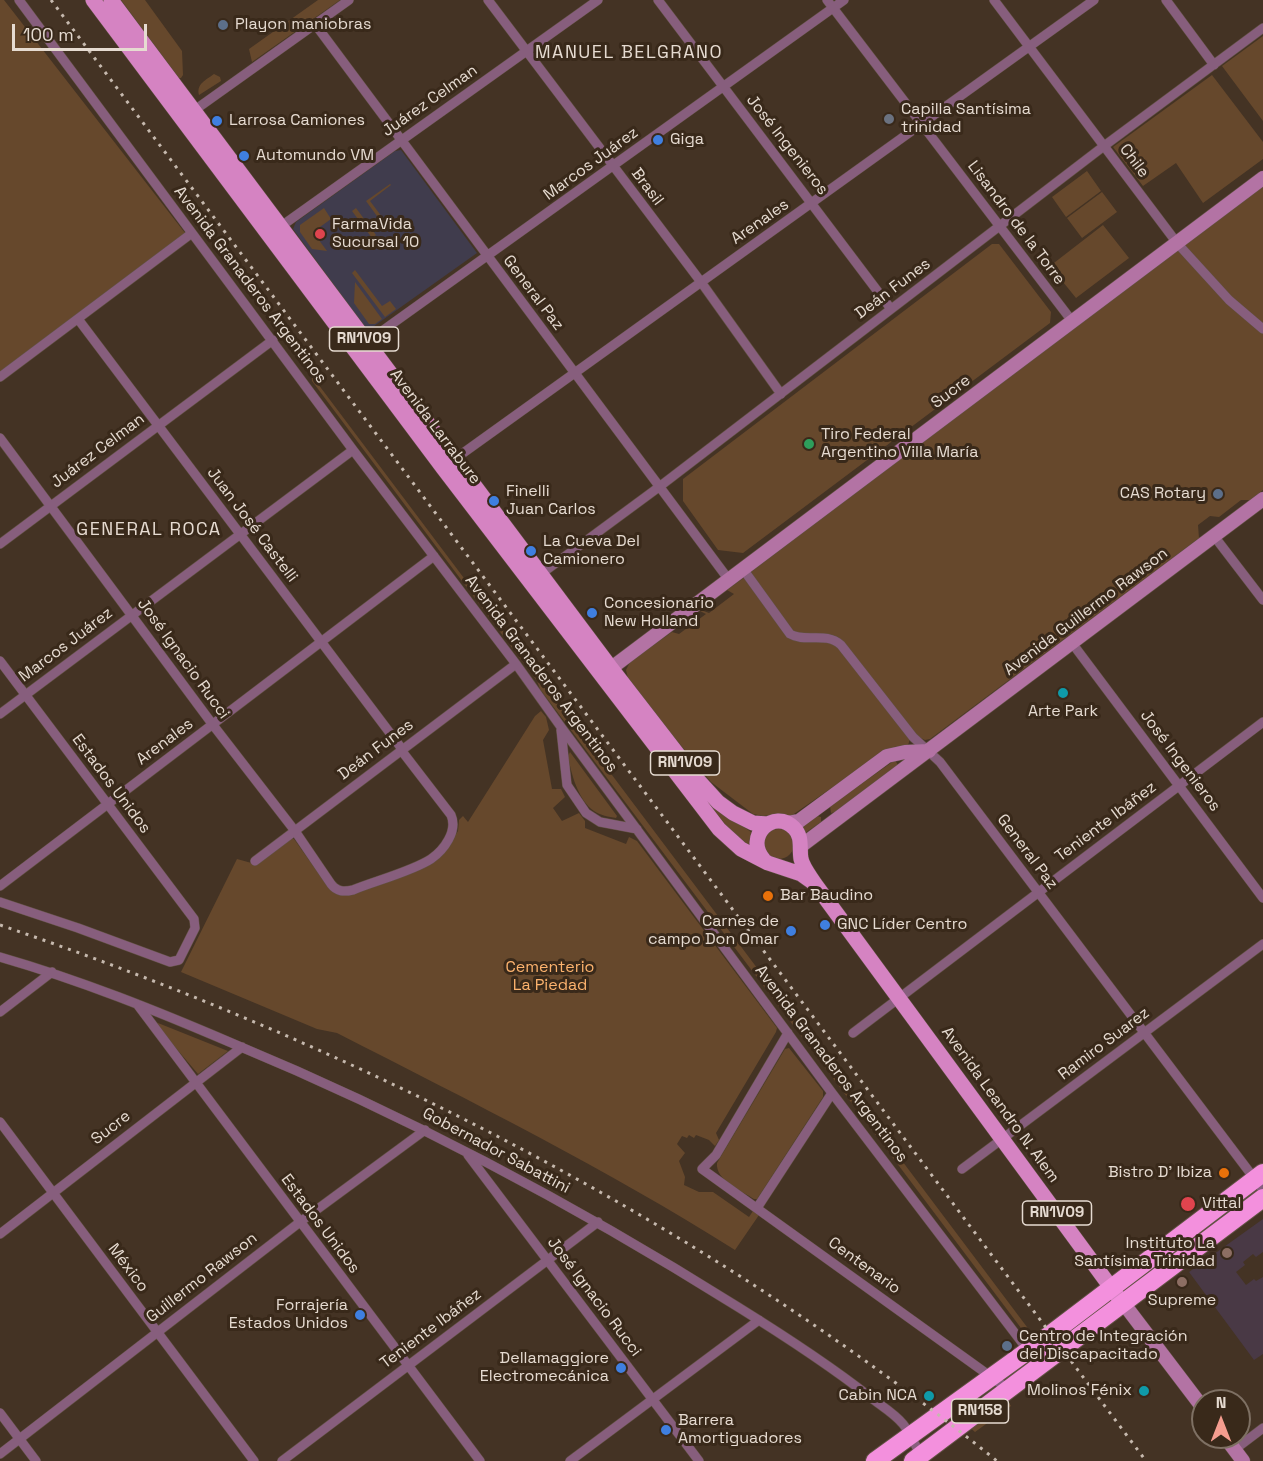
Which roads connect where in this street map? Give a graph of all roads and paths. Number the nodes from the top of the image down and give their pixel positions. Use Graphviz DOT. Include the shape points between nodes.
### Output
graph roads {
  1 [pos="18,0"];
  2 [pos="93,0"];
  3 [pos="111,0"];
  4 [pos="349,0"];
  5 [pos="488,0"];
  6 [pos="598,0"];
  7 [pos="658,0"];
  8 [pos="844,0"];
  9 [pos="994,0"];
  10 [pos="1094,0"];
  11 [pos="1166,0"];
  12 [pos="830,4"];
  13 [pos="315,24"];
  14 [pos="1263,28"];
  15 [pos="1028,46"];
  16 [pos="526,51"];
  17 [pos="1214,65"];
  18 [pos="723,87"];
  19 [pos="188,114"];
  20 [pos="922,124"];
  21 [pos="400,140"];
  22 [pos="1104,146"];
  23 [pos="613,166"];
  24 [pos="1263,178"];
  25 [pos="813,203"];
  26 [pos="1000,226"];
  27 [pos="280,227"];
  28 [pos="192,233"];
  29 [pos="1177,243"];
  30 [pos="487,256"];
  31 [pos="700,282"];
  32 [pos="891,309"];
  33 [pos="78,319"];
  34 [pos="1072,321"];
  35 [pos="1263,329"];
  36 [pos="273,340"];
  37 [pos="360,346"];
  38 [pos="574,373"];
  39 [pos="0,377"];
  40 [pos="781,393"];
  41 [pos="158,425"];
  42 [pos="0,438"];
  43 [pos="352,450"];
  44 [pos="449,464"];
  45 [pos="659,487"];
  46 [pos="1263,499"];
  47 [pos="50,507"];
  48 [pos="240,533"];
  49 [pos="1214,536"];
  50 [pos="0,544"];
  51 [pos="434,556"];
  52 [pos="743,569"];
  53 [pos="541,574"];
  54 [pos="729,580"];
  55 [pos="1263,600"];
  56 [pos="132,614"];
  57 [pos="321,642"];
  58 [pos="1072,643"];
  59 [pos="0,661"];
  60 [pos="516,664"];
  61 [pos="606,672"];
  62 [pos="25,694"];
  63 [pos="0,714"];
  64 [pos="1263,722"];
  65 [pos="213,724"];
  66 [pos="561,727"];
  67 [pos="402,750"];
  68 [pos="929,752"];
  69 [pos="1179,785"];
  70 [pos="107,805"];
  71 [pos="788,823"];
  72 [pos="768,824"];
  73 [pos="638,829"];
  74 [pos="295,831"];
  75 [pos="801,846"];
  76 [pos="764,860"];
  77 [pos="255,861"];
  78 [pos="779,866"];
  79 [pos="815,884"];
  80 [pos="0,886"];
  81 [pos="345,891"];
  82 [pos="1038,893"];
  83 [pos="1263,898"];
  84 [pos="0,902"];
  85 [pos="1263,944"];
  86 [pos="0,957"];
  87 [pos="52,972"];
  88 [pos="900,998"];
  89 [pos="137,1004"];
  90 [pos="0,1012"];
  91 [pos="853,1033"];
  92 [pos="1144,1033"];
  93 [pos="788,1034"];
  94 [pos="242,1047"];
  95 [pos="195,1083"];
  96 [pos="832,1093"];
  97 [pos="0,1123"];
  98 [pos="425,1130"];
  99 [pos="1003,1139"];
  100 [pos="465,1151"];
  101 [pos="962,1169"];
  102 [pos="1260,1181"];
  103 [pos="53,1193"];
  104 [pos="1263,1198"];
  105 [pos="757,1208"];
  106 [pos="300,1222"];
  107 [pos="598,1222"];
  108 [pos="0,1234"];
  109 [pos="548,1260"];
  110 [pos="1112,1287"];
  111 [pos="1124,1304"];
  112 [pos="759,1320"];
  113 [pos="157,1332"];
  114 [pos="1028,1351"];
  115 [pos="407,1365"];
  116 [pos="1040,1366"];
  117 [pos="992,1377"];
  118 [pos="1008,1389"];
  119 [pos="1191,1392"];
  120 [pos="651,1399"];
  121 [pos="0,1413"];
  122 [pos="1263,1428"];
  123 [pos="911,1435"];
  124 [pos="20,1439"];
  125 [pos="0,1454"];
  126 [pos="1239,1455"];
  127 [pos="919,1459"];
  128 [pos="36,1461"];
  129 [pos="254,1461"];
  130 [pos="282,1461"];
  131 [pos="480,1461"];
  132 [pos="570,1461"];
  133 [pos="699,1461"];
  134 [pos="875,1461"];
  1 -- 28 [label="street, Avenida Granaderos Argentinos"];
  2 -- 19 [label="main road, Avenida Larrabure / RN1V09"];
  3 -- 19 [label="main road, Avenida Larrabure / RN1V09"];
  4 -- 13 [label="street"];
  5 -- 16 [label="street, Brasil"];
  6 -- 16 [label="street, Juárez Celman"];
  7 -- 18 [label="street, José Ingenieros"];
  8 -- 12 [label="street, Marcos Juárez"];
  9 -- 15 [label="street, Chile"];
  10 -- 15 [label="street, Arenales"];
  11 -- 17 [label="street"];
  12 -- 18 [label="street, Marcos Juárez"];
  12 -- 20 [label="street, Lisandro de la Torre"];
  13 -- 19 [label="street"];
  13 -- 21 [label="street, General Paz"];
  14 -- 17 [label="street, Deán Funes"];
  15 -- 20 [label="street, Arenales"];
  15 -- 22 [label="street, Chile"];
  16 -- 21 [label="street, Juárez Celman"];
  16 -- 23 [label="street, Brasil"];
  17 -- 22 [label="street, Deán Funes"];
  18 -- 23 [label="street, Marcos Juárez"];
  18 -- 25 [label="street, José Ingenieros"];
  19 -- 27 [label="main road, Avenida Larrabure / RN1V09"];
  19 -- 37 [label="main road, Avenida Larrabure / RN1V09"];
  20 -- 25 [label="street, Arenales"];
  20 -- 26 [label="street, Lisandro de la Torre"];
  21 -- 27 [label="street, Juárez Celman"];
  21 -- 30 [label="street, General Paz"];
  22 -- 26 [label="street, Deán Funes"];
  22 -- 29 [label="street, Chile"];
  23 -- 30 [label="street, Marcos Juárez"];
  23 -- 31 [label="street, Brasil"];
  24 -- 29 [label="main road, Sucre"];
  25 -- 31 [label="street, Arenales"];
  25 -- 32 [label="street, José Ingenieros"];
  26 -- 32 [label="street, Deán Funes"];
  26 -- 34 [label="street, Lisandro de la Torre"];
  27 -- 37 [label="main road, Avenida Larrabure / RN1V09"];
  28 -- 33 [label="street"];
  28 -- 36 [label="street, Avenida Granaderos Argentinos"];
  29 -- 34 [label="main road, Sucre"];
  29 -- 35 [label="street, Chile"];
  30 -- 37 [label="street, Marcos Juárez"];
  30 -- 38 [label="street, General Paz"];
  31 -- 38 [label="street, Arenales"];
  31 -- 40 [label="street, Brasil"];
  32 -- 40 [label="street, Deán Funes"];
  33 -- 39 [label="street"];
  33 -- 41 [label="street, Juan José Castelli"];
  34 -- 52 [label="main road, Sucre"];
  36 -- 41 [label="street, Juárez Celman"];
  36 -- 43 [label="street, Avenida Granaderos Argentinos"];
  37 -- 44 [label="main road, Avenida Larrabure / RN1V09"];
  38 -- 44 [label="street, Arenales"];
  38 -- 45 [label="street, General Paz"];
  40 -- 45 [label="street, Deán Funes"];
  41 -- 47 [label="street, Juárez Celman"];
  41 -- 48 [label="street, Juan José Castelli"];
  42 -- 47 [label="street, José Ignacio Rucci"];
  43 -- 48 [label="street, Marcos Juárez"];
  43 -- 51 [label="street, Avenida Granaderos Argentinos"];
  44 -- 53 [label="main road, Avenida Larrabure / RN1V09"];
  44 -- 61 [label="main road, Avenida Larrabure / RN1V09"];
  45 -- 53 [label="street, Deán Funes"];
  45 -- 54 [label="street, General Paz"];
  46 -- 49 [label="main road, Avenida Guillermo Rawson"];
  47 -- 50 [label="street, Juárez Celman"];
  47 -- 56 [label="street, José Ignacio Rucci"];
  48 -- 56 [label="street, Marcos Juárez"];
  48 -- 57 [label="street, Juan José Castelli"];
  49 -- 55 [label="street"];
  49 -- 58 [label="main road, Avenida Guillermo Rawson"];
  51 -- 57 [label="street, Arenales"];
  51 -- 60 [label="street, Avenida Granaderos Argentinos"];
  52 -- 54 [label="main road, Sucre"];
  52 -- 68 [label="street, General Paz" via="792,636 830,638 841,645"];
  53 -- 61 [label="main road, Avenida Larrabure / RN1V09"];
  54 -- 61 [label="main road, Sucre"];
  56 -- 62 [label="street, Marcos Juárez"];
  56 -- 65 [label="street, José Ignacio Rucci"];
  57 -- 65 [label="street, Arenales"];
  57 -- 67 [label="street, Juan José Castelli"];
  58 -- 68 [label="main road, Avenida Guillermo Rawson"];
  58 -- 69 [label="street, José Ingenieros"];
  59 -- 62 [label="street, Estados Unidos"];
  60 -- 66 [label="street, Avenida Granaderos Argentinos"];
  60 -- 67 [label="street, Deán Funes"];
  61 -- 72 [label="main road, Avenida Larrabure / RN1V09" via="706,790 740,818"];
  61 -- 76 [label="main road, Avenida Larrabure / RN1V09" via="719,829 733,844"];
  62 -- 63 [label="street, Marcos Juárez"];
  62 -- 70 [label="street, Estados Unidos"];
  64 -- 69 [label="street, Teniente Ibáñez"];
  65 -- 70 [label="street, Arenales"];
  65 -- 74 [label="street, José Ignacio Rucci"];
  66 -- 73 [label="street, Avenida Granaderos Argentinos"];
  66 -- 73 [label="street" via="567,785 586,813 600,822"];
  67 -- 74 [label="street, Deán Funes"];
  67 -- 81 [label="street, Juan José Castelli" via="452,819 452,834 423,863"];
  68 -- 71 [label="main road" via="887,756 799,821"];
  68 -- 75 [label="main road, Avenida Guillermo Rawson"];
  68 -- 82 [label="street, General Paz"];
  69 -- 82 [label="street, Teniente Ibáñez"];
  69 -- 83 [label="street, José Ingenieros"];
  70 -- 80 [label="street, Arenales"];
  70 -- 84 [label="street, Estados Unidos" via="195,919 196,926 179,960 170,962"];
  71 -- 72 [label="main road, RN1V09"];
  71 -- 75 [label="main road, RN1V09" via="799,834"];
  72 -- 76 [label="main road" via="756,841"];
  73 -- 93 [label="street, Avenida Granaderos Argentinos"];
  74 -- 77 [label="street, Deán Funes"];
  74 -- 81 [label="street, José Ignacio Rucci" via="331,884"];
  75 -- 78 [label="main road" via="796,858"];
  75 -- 79 [label="main road, Avenida Leandro N. Alem / RN1V09" via="803,865"];
  76 -- 78 [label="main road, RN1V09"];
  78 -- 79 [label="main road, RN1V09"];
  79 -- 88 [label="main road, Avenida Leandro N. Alem / RN1V09"];
  82 -- 88 [label="street, Teniente Ibáñez"];
  82 -- 92 [label="street, General Paz"];
  85 -- 92 [label="street, Ramiro Suarez"];
  86 -- 87 [label="street, Gobernador Sabattini"];
  87 -- 89 [label="street, Gobernador Sabattini"];
  87 -- 90 [label="street"];
  88 -- 91 [label="street, Teniente Ibáñez"];
  88 -- 99 [label="main road, Avenida Leandro N. Alem / RN1V09"];
  89 -- 94 [label="street, Gobernador Sabattini"];
  89 -- 95 [label="street, Estados Unidos"];
  92 -- 99 [label="street, Ramiro Suarez"];
  92 -- 102 [label="street, General Paz"];
  93 -- 96 [label="street, Avenida Granaderos Argentinos"];
  93 -- 105 [label="street, Centenario" via="719,1149 702,1169"];
  94 -- 95 [label="street, Sucre"];
  94 -- 98 [label="street, Gobernador Sabattini"];
  95 -- 103 [label="street, Sucre"];
  95 -- 106 [label="street, Estados Unidos"];
  96 -- 105 [label="street"];
  96 -- 114 [label="street, Avenida Granaderos Argentinos"];
  97 -- 103 [label="street, México"];
  98 -- 100 [label="street, Gobernador Sabattini"];
  98 -- 106 [label="street, Guillermo Rawson"];
  99 -- 101 [label="street, Ramiro Suarez"];
  99 -- 110 [label="main road, Avenida Leandro N. Alem / RN1V09"];
  100 -- 107 [label="street, Gobernador Sabattini"];
  100 -- 109 [label="street, José Ignacio Rucci"];
  102 -- 110 [label="highway, RN158"];
  103 -- 108 [label="street, Sucre"];
  103 -- 113 [label="street, México"];
  104 -- 111 [label="highway, RN158"];
  105 -- 117 [label="street, Centenario"];
  106 -- 113 [label="street, Guillermo Rawson"];
  106 -- 115 [label="street, Estados Unidos"];
  107 -- 109 [label="street, Teniente Ibáñez"];
  107 -- 112 [label="street, Gobernador Sabattini"];
  109 -- 115 [label="street, Teniente Ibáñez"];
  109 -- 120 [label="street, José Ignacio Rucci"];
  110 -- 111 [label="main road, Avenida Leandro N. Alem / RN1V09"];
  110 -- 114 [label="highway, RN158"];
  111 -- 116 [label="highway, RN158"];
  111 -- 119 [label="main road, Avenida Leandro N. Alem"];
  112 -- 120 [label="street"];
  112 -- 123 [label="street, Gobernador Sabattini" via="901,1421"];
  113 -- 124 [label="street, Guillermo Rawson"];
  113 -- 129 [label="street, México"];
  114 -- 116 [label="street, Avenida Granaderos Argentinos"];
  114 -- 117 [label="highway, RN158"];
  115 -- 130 [label="street, Teniente Ibáñez"];
  115 -- 131 [label="street, Estados Unidos"];
  116 -- 118 [label="highway, RN158"];
  117 -- 118 [label="street, Centenario"];
  117 -- 123 [label="highway, RN158"];
  118 -- 127 [label="highway, RN158"];
  120 -- 132 [label="street"];
  120 -- 133 [label="street, José Ignacio Rucci"];
  121 -- 124 [label="street"];
  122 -- 126 [label="street"];
  123 -- 127 [label="street, Gobernador Sabattini"];
  123 -- 134 [label="highway, RN158"];
  124 -- 125 [label="street, Guillermo Rawson"];
  124 -- 128 [label="street"];
}
